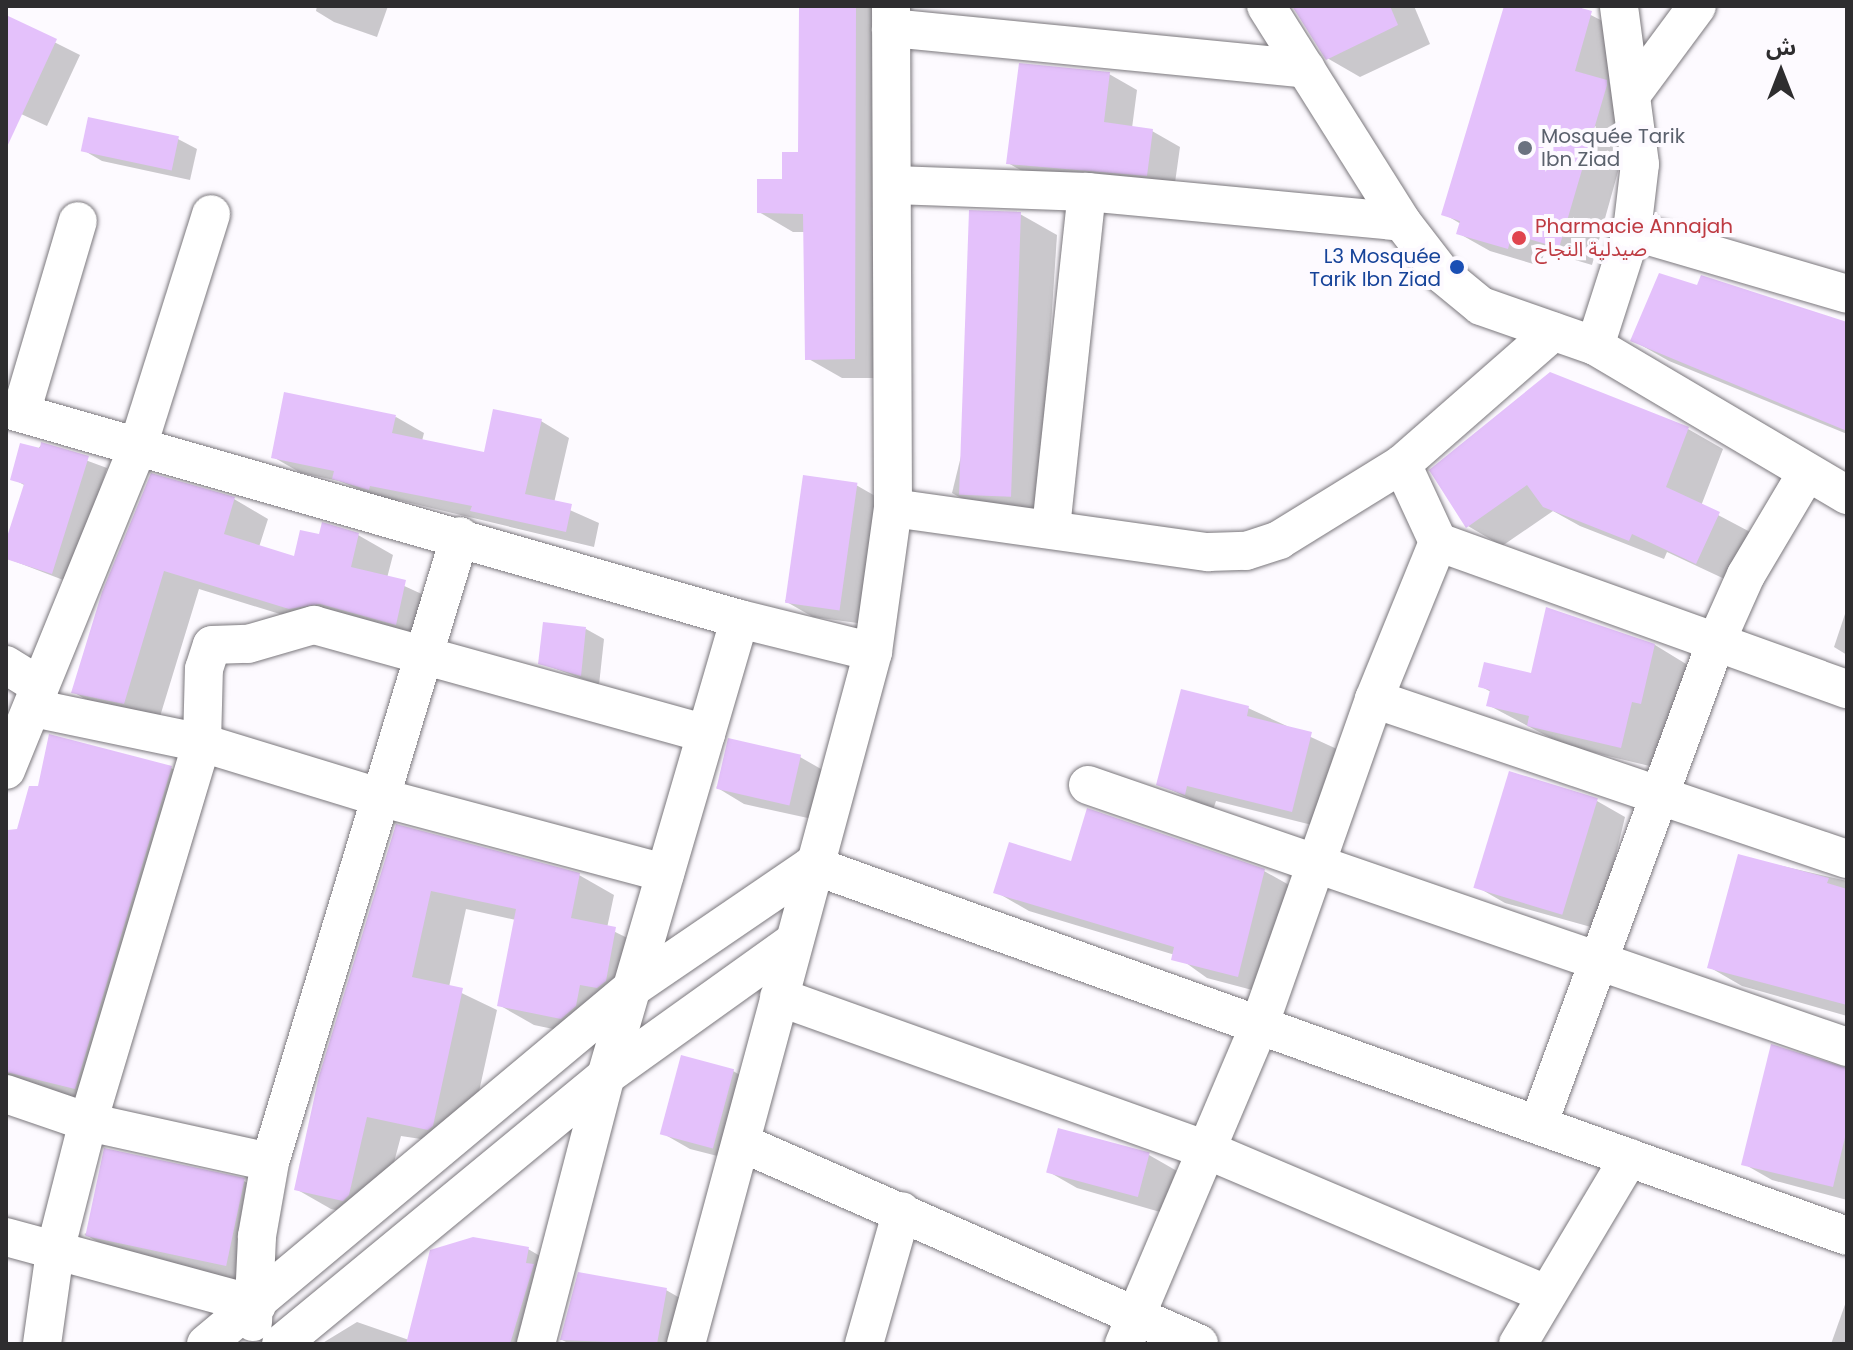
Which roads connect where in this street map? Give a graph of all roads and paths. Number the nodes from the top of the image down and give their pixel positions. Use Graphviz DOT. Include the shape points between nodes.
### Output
graph roads {
  1 [pos="1266,6"];
  2 [pos="1619,6"];
  3 [pos="1697,6"];
  4 [pos="891,17"];
  5 [pos="1306,69"];
  6 [pos="1632,94"];
  7 [pos="894,185"];
  8 [pos="1087,192"];
  9 [pos="211,214"];
  10 [pos="78,221"];
  11 [pos="1402,222"];
  12 [pos="1632,231"];
  13 [pos="1847,294"];
  14 [pos="1553,332"];
  15 [pos="1595,346"];
  16 [pos="14,411"];
  17 [pos="138,446"];
  18 [pos="1402,464"];
  19 [pos="1806,474"];
  20 [pos="1847,495"];
  21 [pos="893,508"];
  22 [pos="1051,528"];
  23 [pos="460,536"];
  24 [pos="1438,542"];
  25 [pos="740,619"];
  26 [pos="1716,642"];
  27 [pos="873,652"];
  28 [pos="425,656"];
  29 [pos="6,665"];
  30 [pos="1847,689"];
  31 [pos="37,697"];
  32 [pos="1374,699"];
  33 [pos="706,734"];
  34 [pos="202,743"];
  35 [pos="6,770"];
  36 [pos="1088,785"];
  37 [pos="1661,796"];
  38 [pos="379,797"];
  39 [pos="1847,859"];
  40 [pos="1314,863"];
  41 [pos="812,865"];
  42 [pos="665,873"];
  43 [pos="792,943"];
  44 [pos="1600,962"];
  45 [pos="632,988"];
  46 [pos="779,997"];
  47 [pos="1259,1026"];
  48 [pos="1847,1047"];
  49 [pos="606,1076"];
  50 [pos="6,1094"];
  51 [pos="88,1122"];
  52 [pos="1538,1125"];
  53 [pos="744,1144"];
  54 [pos="1209,1151"];
  55 [pos="1629,1158"];
  56 [pos="270,1162"];
  57 [pos="902,1211"];
  58 [pos="1847,1236"];
  59 [pos="6,1237"];
  60 [pos="55,1251"];
  61 [pos="1546,1294"];
  62 [pos="257,1305"];
  63 [pos="1131,1329"];
  64 [pos="42,1344"];
  65 [pos="206,1344"];
  66 [pos="247,1344"];
  67 [pos="281,1344"];
  68 [pos="536,1344"];
  69 [pos="686,1344"];
  70 [pos="864,1344"];
  71 [pos="1199,1344"];
  72 [pos="1518,1344"];
  1 -- 5 [label="street"];
  2 -- 6 [label="street"];
  3 -- 6 [label="street"];
  4 -- 5 [label="street"];
  4 -- 7 [label="street"];
  5 -- 11 [label="street"];
  6 -- 12 [label="street" via="1640,164"];
  7 -- 8 [label="street"];
  7 -- 21 [label="street"];
  8 -- 11 [label="street"];
  8 -- 22 [label="street"];
  9 -- 17 [label="street"];
  10 -- 16 [label="street"];
  11 -- 14 [label="street" via="1442,274 1481,306"];
  12 -- 13 [label="street"];
  12 -- 15 [label="street"];
  14 -- 15 [label="street"];
  14 -- 18 [label="street"];
  15 -- 19 [label="street"];
  16 -- 17 [label="street"];
  17 -- 23 [label="street"];
  17 -- 31 [label="street"];
  18 -- 22 [label="street" via="1279,540 1246,551 1208,552"];
  18 -- 24 [label="street"];
  19 -- 20 [label="street"];
  19 -- 26 [label="street" via="1746,575"];
  21 -- 22 [label="street"];
  21 -- 27 [label="street"];
  23 -- 25 [label="street"];
  23 -- 28 [label="street"];
  24 -- 26 [label="street"];
  24 -- 32 [label="street"];
  25 -- 27 [label="street"];
  25 -- 33 [label="street"];
  26 -- 30 [label="street"];
  26 -- 37 [label="street"];
  27 -- 41 [label="street"];
  28 -- 33 [label="street"];
  28 -- 34 [label="street" via="314,625 248,644 221,641 206,656"];
  28 -- 38 [label="street"];
  29 -- 31 [label="street"];
  31 -- 34 [label="street"];
  31 -- 35 [label="street"];
  32 -- 37 [label="street"];
  32 -- 40 [label="street"];
  33 -- 42 [label="street"];
  34 -- 38 [label="street"];
  34 -- 51 [label="street"];
  36 -- 40 [label="street"];
  37 -- 39 [label="street"];
  37 -- 44 [label="street"];
  38 -- 42 [label="street"];
  38 -- 56 [label="street"];
  40 -- 44 [label="street"];
  40 -- 47 [label="street"];
  41 -- 43 [label="street"];
  41 -- 45 [label="street"];
  41 -- 47 [label="street"];
  42 -- 45 [label="street"];
  43 -- 46 [label="street"];
  43 -- 49 [label="street"];
  44 -- 48 [label="street"];
  44 -- 52 [label="street"];
  45 -- 49 [label="street"];
  45 -- 62 [label="street"];
  46 -- 53 [label="street"];
  46 -- 54 [label="street"];
  47 -- 52 [label="street"];
  47 -- 54 [label="street"];
  49 -- 67 [label="street"];
  49 -- 68 [label="street"];
  50 -- 51 [label="street"];
  51 -- 56 [label="street"];
  51 -- 60 [label="street"];
  52 -- 55 [label="street"];
  53 -- 57 [label="street"];
  53 -- 69 [label="street"];
  54 -- 61 [label="street"];
  54 -- 63 [label="street"];
  55 -- 58 [label="street"];
  55 -- 61 [label="street"];
  56 -- 62 [label="street" via="257,1236"];
  57 -- 63 [label="street"];
  57 -- 70 [label="street"];
  59 -- 60 [label="street"];
  60 -- 62 [label="street"];
  60 -- 64 [label="street"];
  61 -- 72 [label="street"];
  62 -- 65 [label="street"];
  62 -- 66 [label="street"];
  63 -- 71 [label="street"];
}
